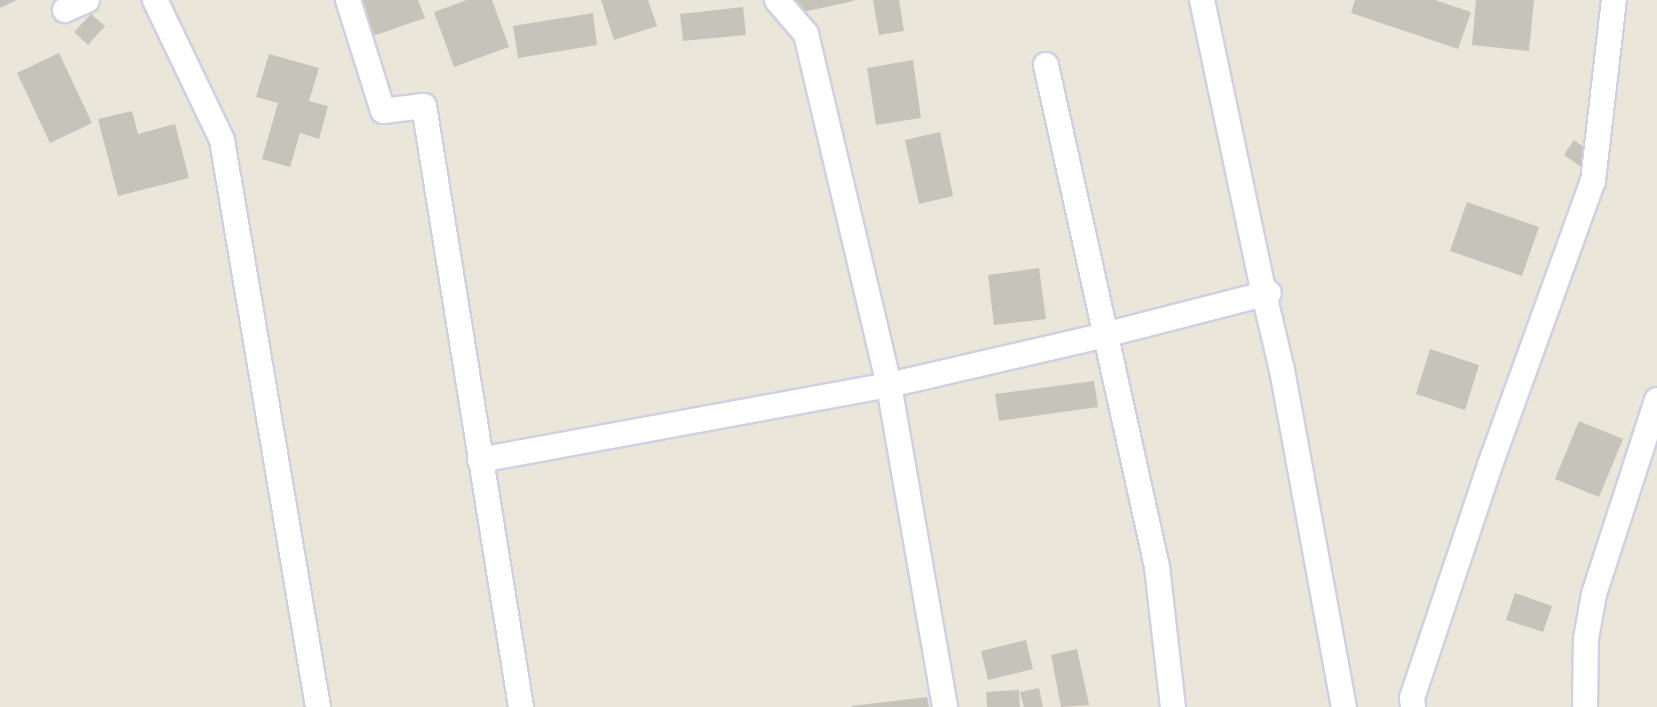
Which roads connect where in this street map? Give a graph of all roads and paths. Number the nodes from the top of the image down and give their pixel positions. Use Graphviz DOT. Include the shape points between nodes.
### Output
graph roads {
  1 [pos="155,0"];
  2 [pos="348,0"];
  3 [pos="777,0"];
  4 [pos="1202,0"];
  5 [pos="1614,0"];
  6 [pos="1046,65"];
  7 [pos="1266,293"];
  8 [pos="1105,334"];
  9 [pos="889,385"];
  10 [pos="1657,400"];
  11 [pos="480,460"];
  12 [pos="318,707"];
  13 [pos="521,707"];
  14 [pos="945,707"];
  15 [pos="1173,707"];
  16 [pos="1344,707"];
  17 [pos="1413,707"];
  18 [pos="1585,707"];
  1 -- 12 [label="street" via="222,140"];
  2 -- 11 [label="street" via="383,111 424,106"];
  3 -- 9 [label="street" via="806,34"];
  4 -- 7 [label="street"];
  5 -- 17 [label="street" via="1593,181 1490,465 1412,698"];
  6 -- 8 [label="street"];
  7 -- 8 [label="street"];
  7 -- 16 [label="street"];
  8 -- 9 [label="street"];
  8 -- 15 [label="street" via="1157,567"];
  9 -- 11 [label="street"];
  9 -- 14 [label="street"];
  10 -- 18 [label="street" via="1594,594 1586,639"];
  11 -- 13 [label="street"];
}
